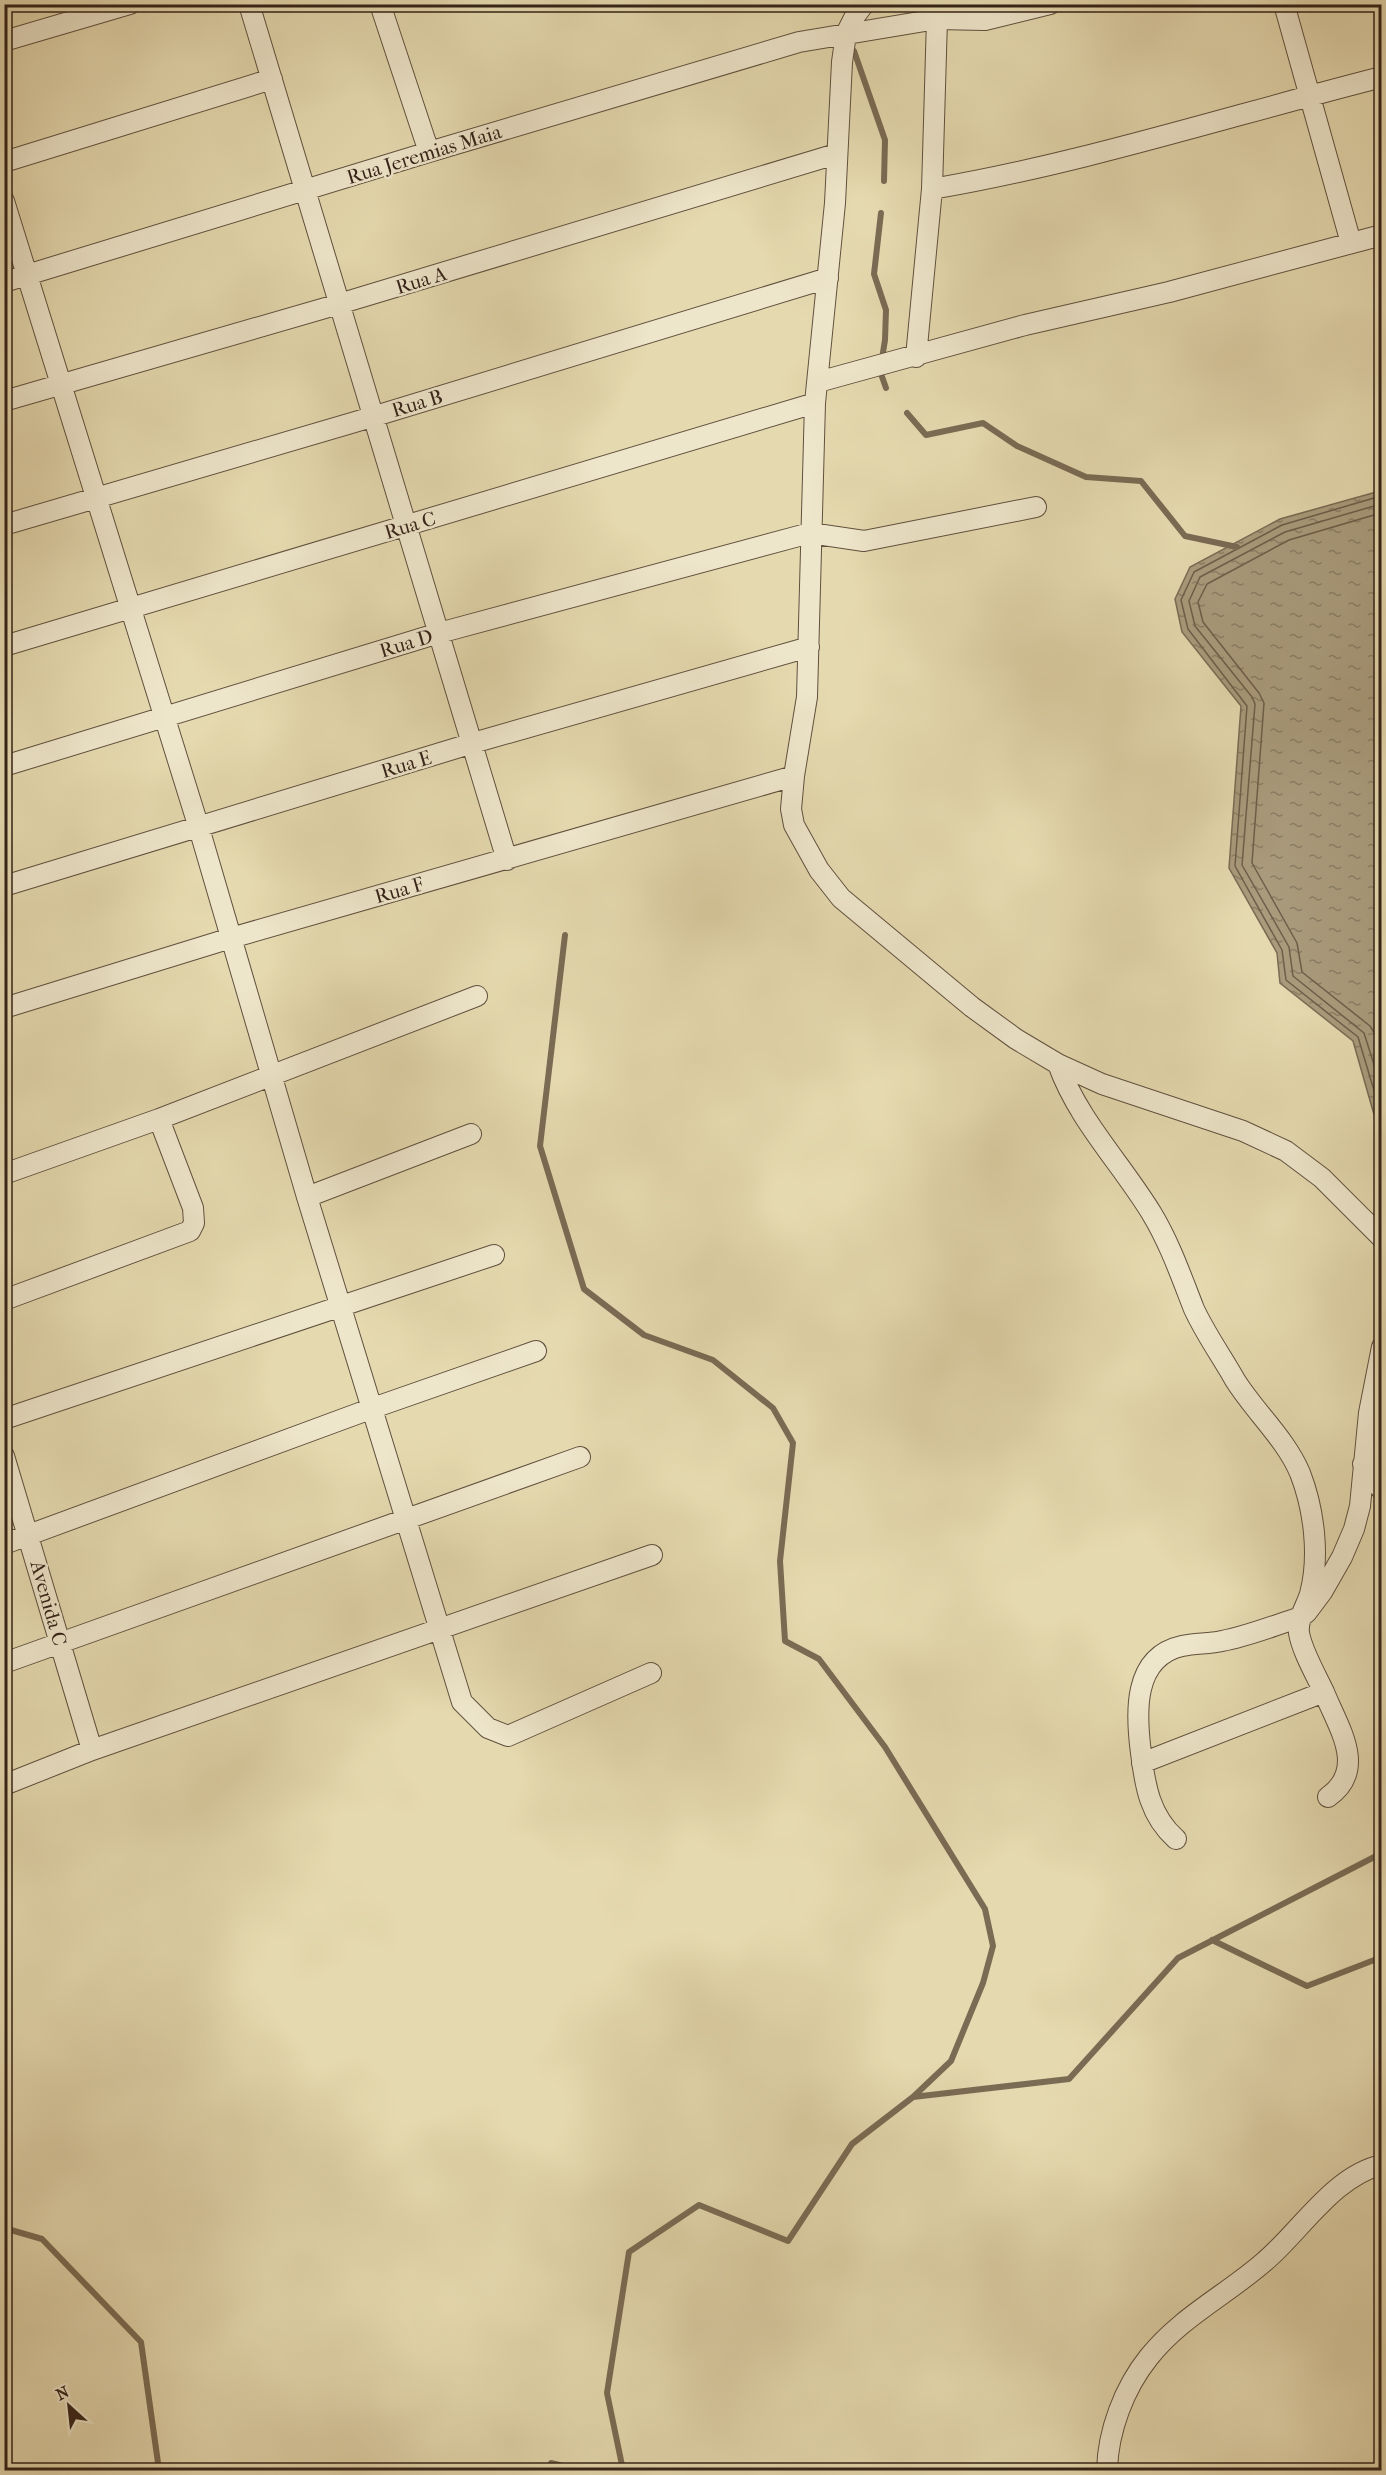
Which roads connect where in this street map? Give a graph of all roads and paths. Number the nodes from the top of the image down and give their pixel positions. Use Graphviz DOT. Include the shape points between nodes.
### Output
graph roads {
  1 [pos="130,4"];
  2 [pos="249,4"];
  3 [pos="381,4"];
  4 [pos="864,4"];
  5 [pos="1050,4"];
  6 [pos="1284,4"];
  7 [pos="937,19"];
  8 [pos="846,34"];
  9 [pos="4,41"];
  10 [pos="1382,77"];
  11 [pos="272,79"];
  12 [pos="1310,95"];
  13 [pos="429,152"];
  14 [pos="836,154"];
  15 [pos="4,162"];
  16 [pos="932,189"];
  17 [pos="307,190"];
  18 [pos="4,201"];
  19 [pos="1382,235"];
  20 [pos="1352,243"];
  21 [pos="27,275"];
  22 [pos="828,278"];
  23 [pos="4,282"];
  24 [pos="339,304"];
  25 [pos="916,357"];
  26 [pos="818,382"];
  27 [pos="62,383"];
  28 [pos="4,401"];
  29 [pos="815,403"];
  30 [pos="372,417"];
  31 [pos="97,497"];
  32 [pos="1036,507"];
  33 [pos="4,525"];
  34 [pos="406,526"];
  35 [pos="810,533"];
  36 [pos="131,607"];
  37 [pos="439,633"];
  38 [pos="4,646"];
  39 [pos="808,646"];
  40 [pos="164,718"];
  41 [pos="473,743"];
  42 [pos="4,766"];
  43 [pos="794,776"];
  44 [pos="199,828"];
  45 [pos="507,860"];
  46 [pos="4,886"];
  47 [pos="231,938"];
  48 [pos="477,996"];
  49 [pos="4,1008"];
  50 [pos="1058,1064"];
  51 [pos="272,1077"];
  52 [pos="159,1119"];
  53 [pos="471,1134"];
  54 [pos="4,1174"];
  55 [pos="307,1197"];
  56 [pos="1382,1238"];
  57 [pos="494,1256"];
  58 [pos="4,1300"];
  59 [pos="340,1307"];
  60 [pos="1382,1347"];
  61 [pos="536,1351"];
  62 [pos="373,1408"];
  63 [pos="4,1419"];
  64 [pos="4,1456"];
  65 [pos="580,1457"];
  66 [pos="1363,1464"];
  67 [pos="1382,1490"];
  68 [pos="407,1517"];
  69 [pos="30,1535"];
  70 [pos="4,1544"];
  71 [pos="652,1555"];
  72 [pos="1300,1617"];
  73 [pos="439,1630"];
  74 [pos="60,1641"];
  75 [pos="4,1663"];
  76 [pos="651,1673"];
  77 [pos="1324,1692"];
  78 [pos="92,1750"];
  79 [pos="1142,1763"];
  80 [pos="4,1785"];
  81 [pos="1328,1797"];
  82 [pos="1176,1839"];
  83 [pos="1382,2165"];
  84 [pos="1107,2470"];
  1 -- 9 [label="street"];
  2 -- 11 [label="street"];
  3 -- 13 [label="street"];
  4 -- 8 [label="street"];
  5 -- 7 [label="street, Rua Jeremias Maia" via="985,20"];
  6 -- 12 [label="street"];
  7 -- 8 [label="street, Rua Jeremias Maia"];
  7 -- 16 [label="street"];
  8 -- 13 [label="street, Rua Jeremias Maia" via="762,52"];
  8 -- 14 [label="street"];
  10 -- 12 [label="street"];
  11 -- 15 [label="street"];
  11 -- 17 [label="street"];
  12 -- 16 [label="street" via="1070,160"];
  12 -- 20 [label="street"];
  13 -- 17 [label="street, Rua Jeremias Maia"];
  14 -- 22 [label="street"];
  14 -- 24 [label="street, Rua A"];
  16 -- 25 [label="street"];
  17 -- 21 [label="street, Rua Jeremias Maia"];
  17 -- 24 [label="street"];
  18 -- 21 [label="street"];
  19 -- 20 [label="street"];
  20 -- 25 [label="street" via="1169,292 1025,325"];
  21 -- 23 [label="street, Rua Jeremias Maia"];
  21 -- 27 [label="street"];
  22 -- 26 [label="street"];
  22 -- 30 [label="street, Rua B"];
  24 -- 27 [label="street, Rua A"];
  24 -- 30 [label="street"];
  25 -- 26 [label="street"];
  26 -- 29 [label="street"];
  27 -- 28 [label="street, Rua A"];
  27 -- 31 [label="street"];
  29 -- 34 [label="street, Rua C"];
  29 -- 35 [label="street"];
  30 -- 31 [label="street, Rua B"];
  30 -- 34 [label="street"];
  31 -- 33 [label="street, Rua B"];
  31 -- 36 [label="street"];
  32 -- 35 [label="street" via="864,541"];
  34 -- 36 [label="street, Rua C"];
  34 -- 37 [label="street"];
  35 -- 37 [label="street, Rua D"];
  35 -- 39 [label="street"];
  36 -- 38 [label="street, Rua C"];
  36 -- 40 [label="street"];
  37 -- 40 [label="street, Rua D"];
  37 -- 41 [label="street"];
  39 -- 41 [label="street, Rua E"];
  39 -- 43 [label="street" via="806,708"];
  40 -- 42 [label="street, Rua D"];
  40 -- 44 [label="street"];
  41 -- 44 [label="street, Rua E"];
  41 -- 45 [label="street"];
  43 -- 45 [label="street, Rua F"];
  43 -- 50 [label="street" via="794,825 819,870 841,898 972,1007"];
  44 -- 46 [label="street, Rua E"];
  44 -- 47 [label="street"];
  45 -- 47 [label="street, Rua F"];
  47 -- 49 [label="street, Rua F"];
  47 -- 51 [label="street"];
  48 -- 51 [label="street"];
  50 -- 56 [label="street" via="1102,1084 1243,1131 1286,1151 1323,1178"];
  50 -- 72 [label="street" via="1091,1127 1153,1216 1202,1324 1236,1381 1300,1472 1314,1536 1313,1579"];
  51 -- 52 [label="street"];
  51 -- 55 [label="street"];
  52 -- 54 [label="street"];
  52 -- 58 [label="street" via="193,1208 195,1223 190,1231"];
  53 -- 55 [label="street"];
  55 -- 59 [label="street"];
  57 -- 59 [label="street"];
  59 -- 62 [label="street"];
  59 -- 63 [label="street"];
  60 -- 66 [label="street"];
  61 -- 62 [label="street"];
  62 -- 68 [label="street"];
  62 -- 69 [label="street"];
  64 -- 69 [label="street, Avenida C"];
  65 -- 68 [label="street"];
  66 -- 67 [label="street"];
  66 -- 72 [label="street" via="1354,1529 1322,1592"];
  68 -- 73 [label="street"];
  68 -- 74 [label="street"];
  69 -- 70 [label="street"];
  69 -- 74 [label="street, Avenida C"];
  71 -- 73 [label="street"];
  72 -- 77 [label="street" via="1299,1634"];
  72 -- 79 [label="street" via="1221,1642 1179,1646 1158,1658 1138,1694"];
  73 -- 76 [label="street" via="462,1702 488,1728 508,1736"];
  73 -- 78 [label="street"];
  74 -- 75 [label="street"];
  74 -- 78 [label="street, Avenida C"];
  77 -- 79 [label="street"];
  77 -- 81 [label="street" via="1350,1761 1341,1788"];
  78 -- 80 [label="street"];
  79 -- 82 [label="street" via="1151,1804"];
  83 -- 84 [label="street" via="1354,2175 1266,2261 1171,2331 1147,2359 1119,2411"];
}
